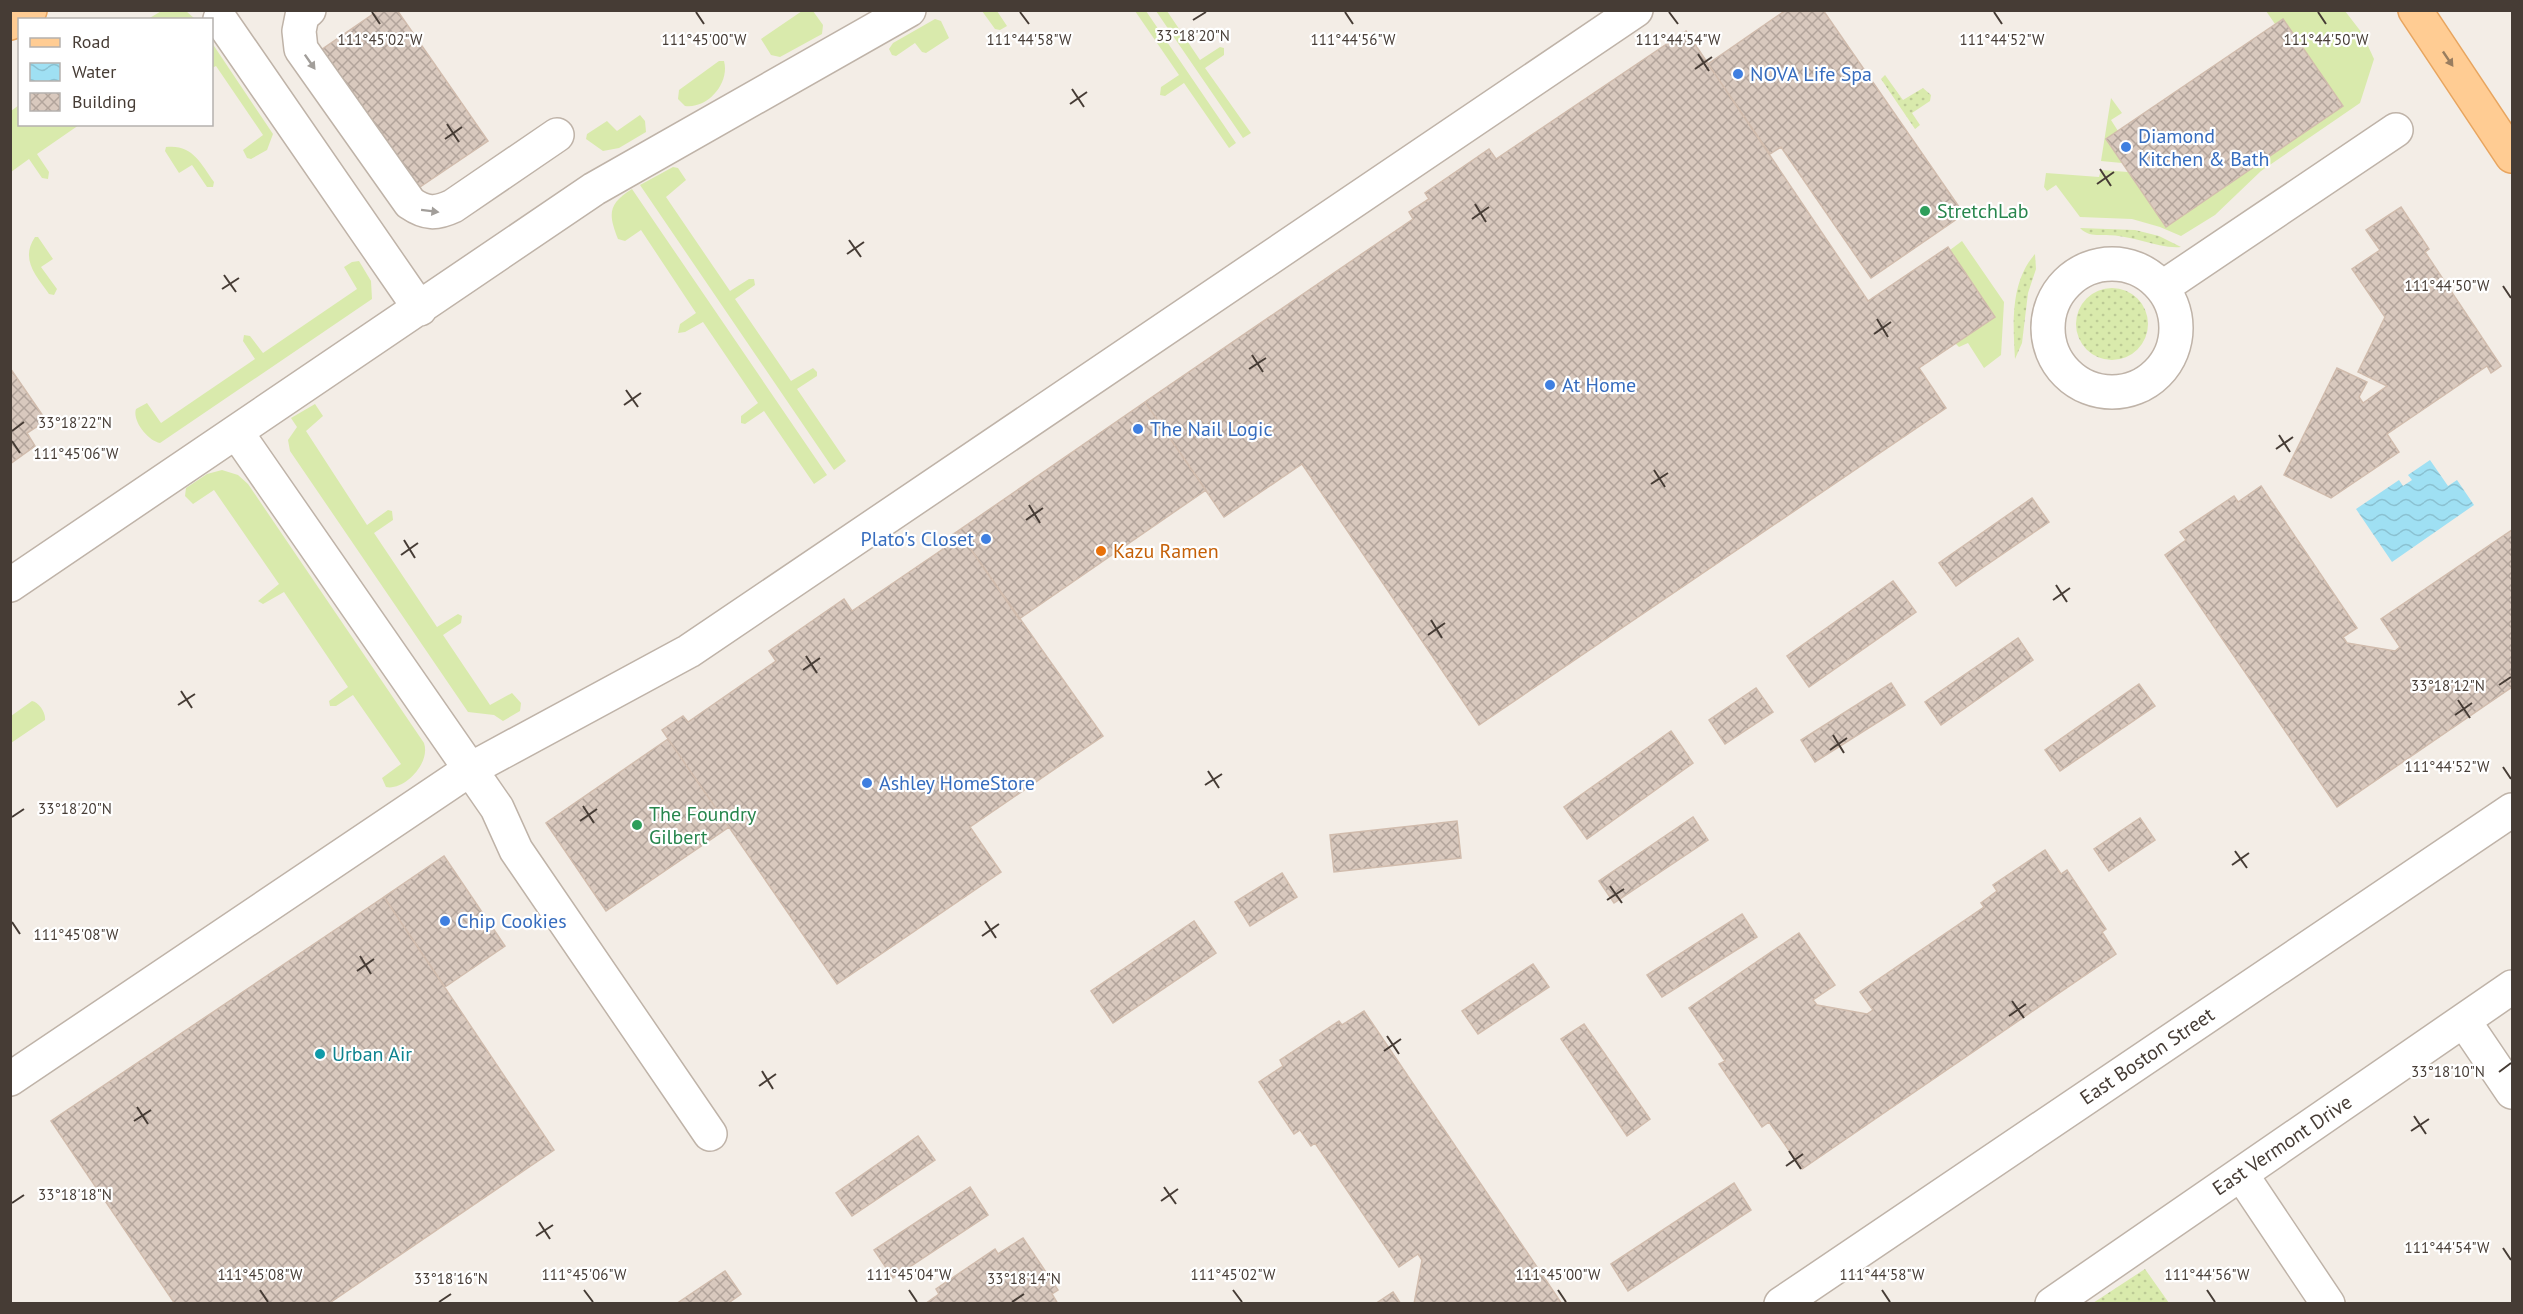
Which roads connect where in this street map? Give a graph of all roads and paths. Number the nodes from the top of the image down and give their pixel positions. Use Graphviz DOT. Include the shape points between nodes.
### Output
graph roads {
  1 [pos="309,10"];
  2 [pos="909,10"];
  3 [pos="1636,10"];
  4 [pos="2415,10"];
  5 [pos="220,19"];
  6 [pos="2396,130"];
  7 [pos="556,135"];
  8 [pos="2512,156"];
  9 [pos="2163,287"];
  10 [pos="420,309"];
  11 [pos="237,433"];
  12 [pos="10,585"];
  13 [pos="469,770"];
  14 [pos="2512,810"];
  15 [pos="2512,987"];
  16 [pos="2464,1021"];
  17 [pos="10,1079"];
  18 [pos="2512,1092"];
  19 [pos="710,1134"];
  20 [pos="2241,1174"];
  21 [pos="1781,1304"];
  22 [pos="2052,1304"];
  23 [pos="2328,1304"];
  1 -- 7 [label="street, one-way" via="302,16 301,49 410,204 423,212 438,213 453,206"];
  2 -- 10 [label="street" via="594,189"];
  3 -- 13 [label="street" via="689,651"];
  4 -- 8 [label="main road, one-way"];
  5 -- 10 [label="street"];
  6 -- 9 [label="street"];
  10 -- 11 [label="street"];
  11 -- 12 [label="street"];
  11 -- 13 [label="street"];
  13 -- 17 [label="street"];
  13 -- 19 [label="street" via="497,808 516,850"];
  14 -- 21 [label="street, East Boston Street"];
  15 -- 16 [label="street, East Vermont Drive"];
  16 -- 18 [label="street"];
  16 -- 20 [label="street, East Vermont Drive"];
  20 -- 22 [label="street, East Vermont Drive"];
  20 -- 23 [label="street"];
}
